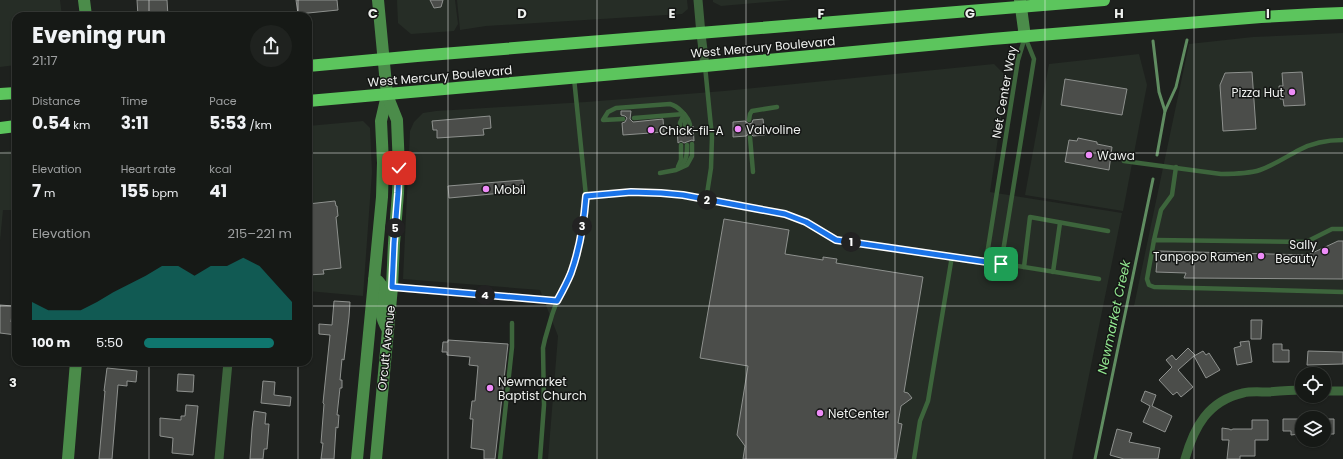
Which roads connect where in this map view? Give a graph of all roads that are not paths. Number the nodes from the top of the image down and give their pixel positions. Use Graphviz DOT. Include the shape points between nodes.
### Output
graph roads {
  1 [pos="84,0"];
  2 [pos="378,0"];
  3 [pos="698,0"];
  4 [pos="1104,0"];
  5 [pos="1020,3"];
  6 [pos="86,12"];
  7 [pos="1343,14"];
  8 [pos="701,34"];
  9 [pos="1024,37"];
  10 [pos="383,59"];
  11 [pos="312,66"];
  12 [pos="705,66"];
  13 [pos="574,78"];
  14 [pos="12,93"];
  15 [pos="0,94"];
  16 [pos="387,94"];
  17 [pos="312,101"];
  18 [pos="777,107"];
  19 [pos="684,114"];
  20 [pos="634,118"];
  21 [pos="623,119"];
  22 [pos="749,120"];
  23 [pos="12,126"];
  24 [pos="0,128"];
  25 [pos="750,136"];
  26 [pos="1343,140"];
  27 [pos="1124,161"];
  28 [pos="1176,167"];
  29 [pos="676,170"];
  30 [pos="753,172"];
  31 [pos="660,173"];
  32 [pos="586,196"];
  33 [pos="706,200"];
  34 [pos="1060,223"];
  35 [pos="1343,229"];
  36 [pos="1108,231"];
  37 [pos="1154,240"];
  38 [pos="952,256"];
  39 [pos="986,261"];
  40 [pos="1001,264"];
  41 [pos="1024,267"];
  42 [pos="1053,272"];
  43 [pos="1099,279"];
  44 [pos="374,280"];
  45 [pos="392,287"];
  46 [pos="1343,292"];
  47 [pos="557,301"];
  48 [pos="512,323"];
  49 [pos="388,331"];
  50 [pos="76,366"];
  51 [pos="228,366"];
  52 [pos="1295,390"];
  53 [pos="1331,391"];
  54 [pos="1343,391"];
  55 [pos="68,459"];
  56 [pos="219,459"];
  57 [pos="357,459"];
  58 [pos="376,459"];
  59 [pos="500,459"];
  60 [pos="540,459"];
  61 [pos="914,459"];
  62 [pos="1185,459"];
  1 -- 6 [label="main road"];
  2 -- 10 [label="main road, Orcutt Avenue"];
  3 -- 8 [label="street"];
  4 -- 5 [label="highway, West Mercury Boulevard"];
  5 -- 8 [label="highway, West Mercury Boulevard"];
  5 -- 9 [label="main road"];
  7 -- 9 [label="highway, West Mercury Boulevard" via="1220,20"];
  8 -- 10 [label="highway, West Mercury Boulevard"];
  8 -- 12 [label="street"];
  9 -- 12 [label="highway, West Mercury Boulevard"];
  9 -- 39 [label="lane, Net Center Way" via="1018,60"];
  9 -- 40 [label="lane, Net Center Way" via="1034,59"];
  10 -- 11 [label="highway, West Mercury Boulevard"];
  10 -- 16 [label="main road, Orcutt Avenue"];
  12 -- 13 [label="highway, West Mercury Boulevard"];
  12 -- 33 [label="lane" via="712,137"];
  13 -- 16 [label="highway, West Mercury Boulevard"];
  13 -- 32 [label="lane"];
  14 -- 15 [label="highway"];
  16 -- 17 [label="highway, West Mercury Boulevard"];
  16 -- 44 [label="main road, Orcutt Avenue" via="381,121 382,197"];
  16 -- 45 [label="main road, Orcutt Avenue" via="397,120 399,168"];
  18 -- 22 [label="lane" via="752,110"];
  19 -- 19 [label="lane" via="690,121 685,125 680,123"];
  19 -- 20 [label="lane"];
  19 -- 21 [label="lane" via="670,104 616,108 608,112 603,120"];
  23 -- 24 [label="highway"];
  25 -- 30 [label="lane"];
  26 -- 28 [label="lane" via="1314,144 1267,167 1246,173 1221,174"];
  27 -- 28 [label="lane"];
  28 -- 37 [label="lane" via="1172,195 1161,210"];
  29 -- 29 [label="lane" via="681,160 687,145 691,160"];
  29 -- 31 [label="lane"];
  32 -- 33 [label="lane" via="645,192"];
  32 -- 47 [label="lane" via="574,263"];
  33 -- 38 [label="lane" via="785,214 806,222 836,240"];
  34 -- 36 [label="lane"];
  34 -- 41 [label="lane" via="1030,217"];
  34 -- 42 [label="lane"];
  35 -- 37 [label="lane" via="1332,229 1306,242"];
  37 -- 46 [label="lane" via="1147,279 1149,285 1154,287"];
  38 -- 39 [label="lane"];
  38 -- 61 [label="lane" via="928,401 920,421"];
  39 -- 40 [label="lane"];
  40 -- 41 [label="lane"];
  41 -- 42 [label="lane"];
  42 -- 43 [label="lane"];
  44 -- 49 [label="main road" via="382,286 381,314"];
  44 -- 57 [label="main road, Orcutt Avenue"];
  45 -- 47 [label="lane"];
  45 -- 49 [label="main road, Orcutt Avenue"];
  47 -- 60 [label="lane" via="543,348 544,405"];
  48 -- 59 [label="lane" via="512,347"];
  49 -- 58 [label="main road, Orcutt Avenue"];
  50 -- 55 [label="main road"];
  51 -- 56 [label="street"];
  52 -- 62 [label="street" via="1244,393 1221,401 1204,417 1195,431"];
  53 -- 54 [label="street"];
}
